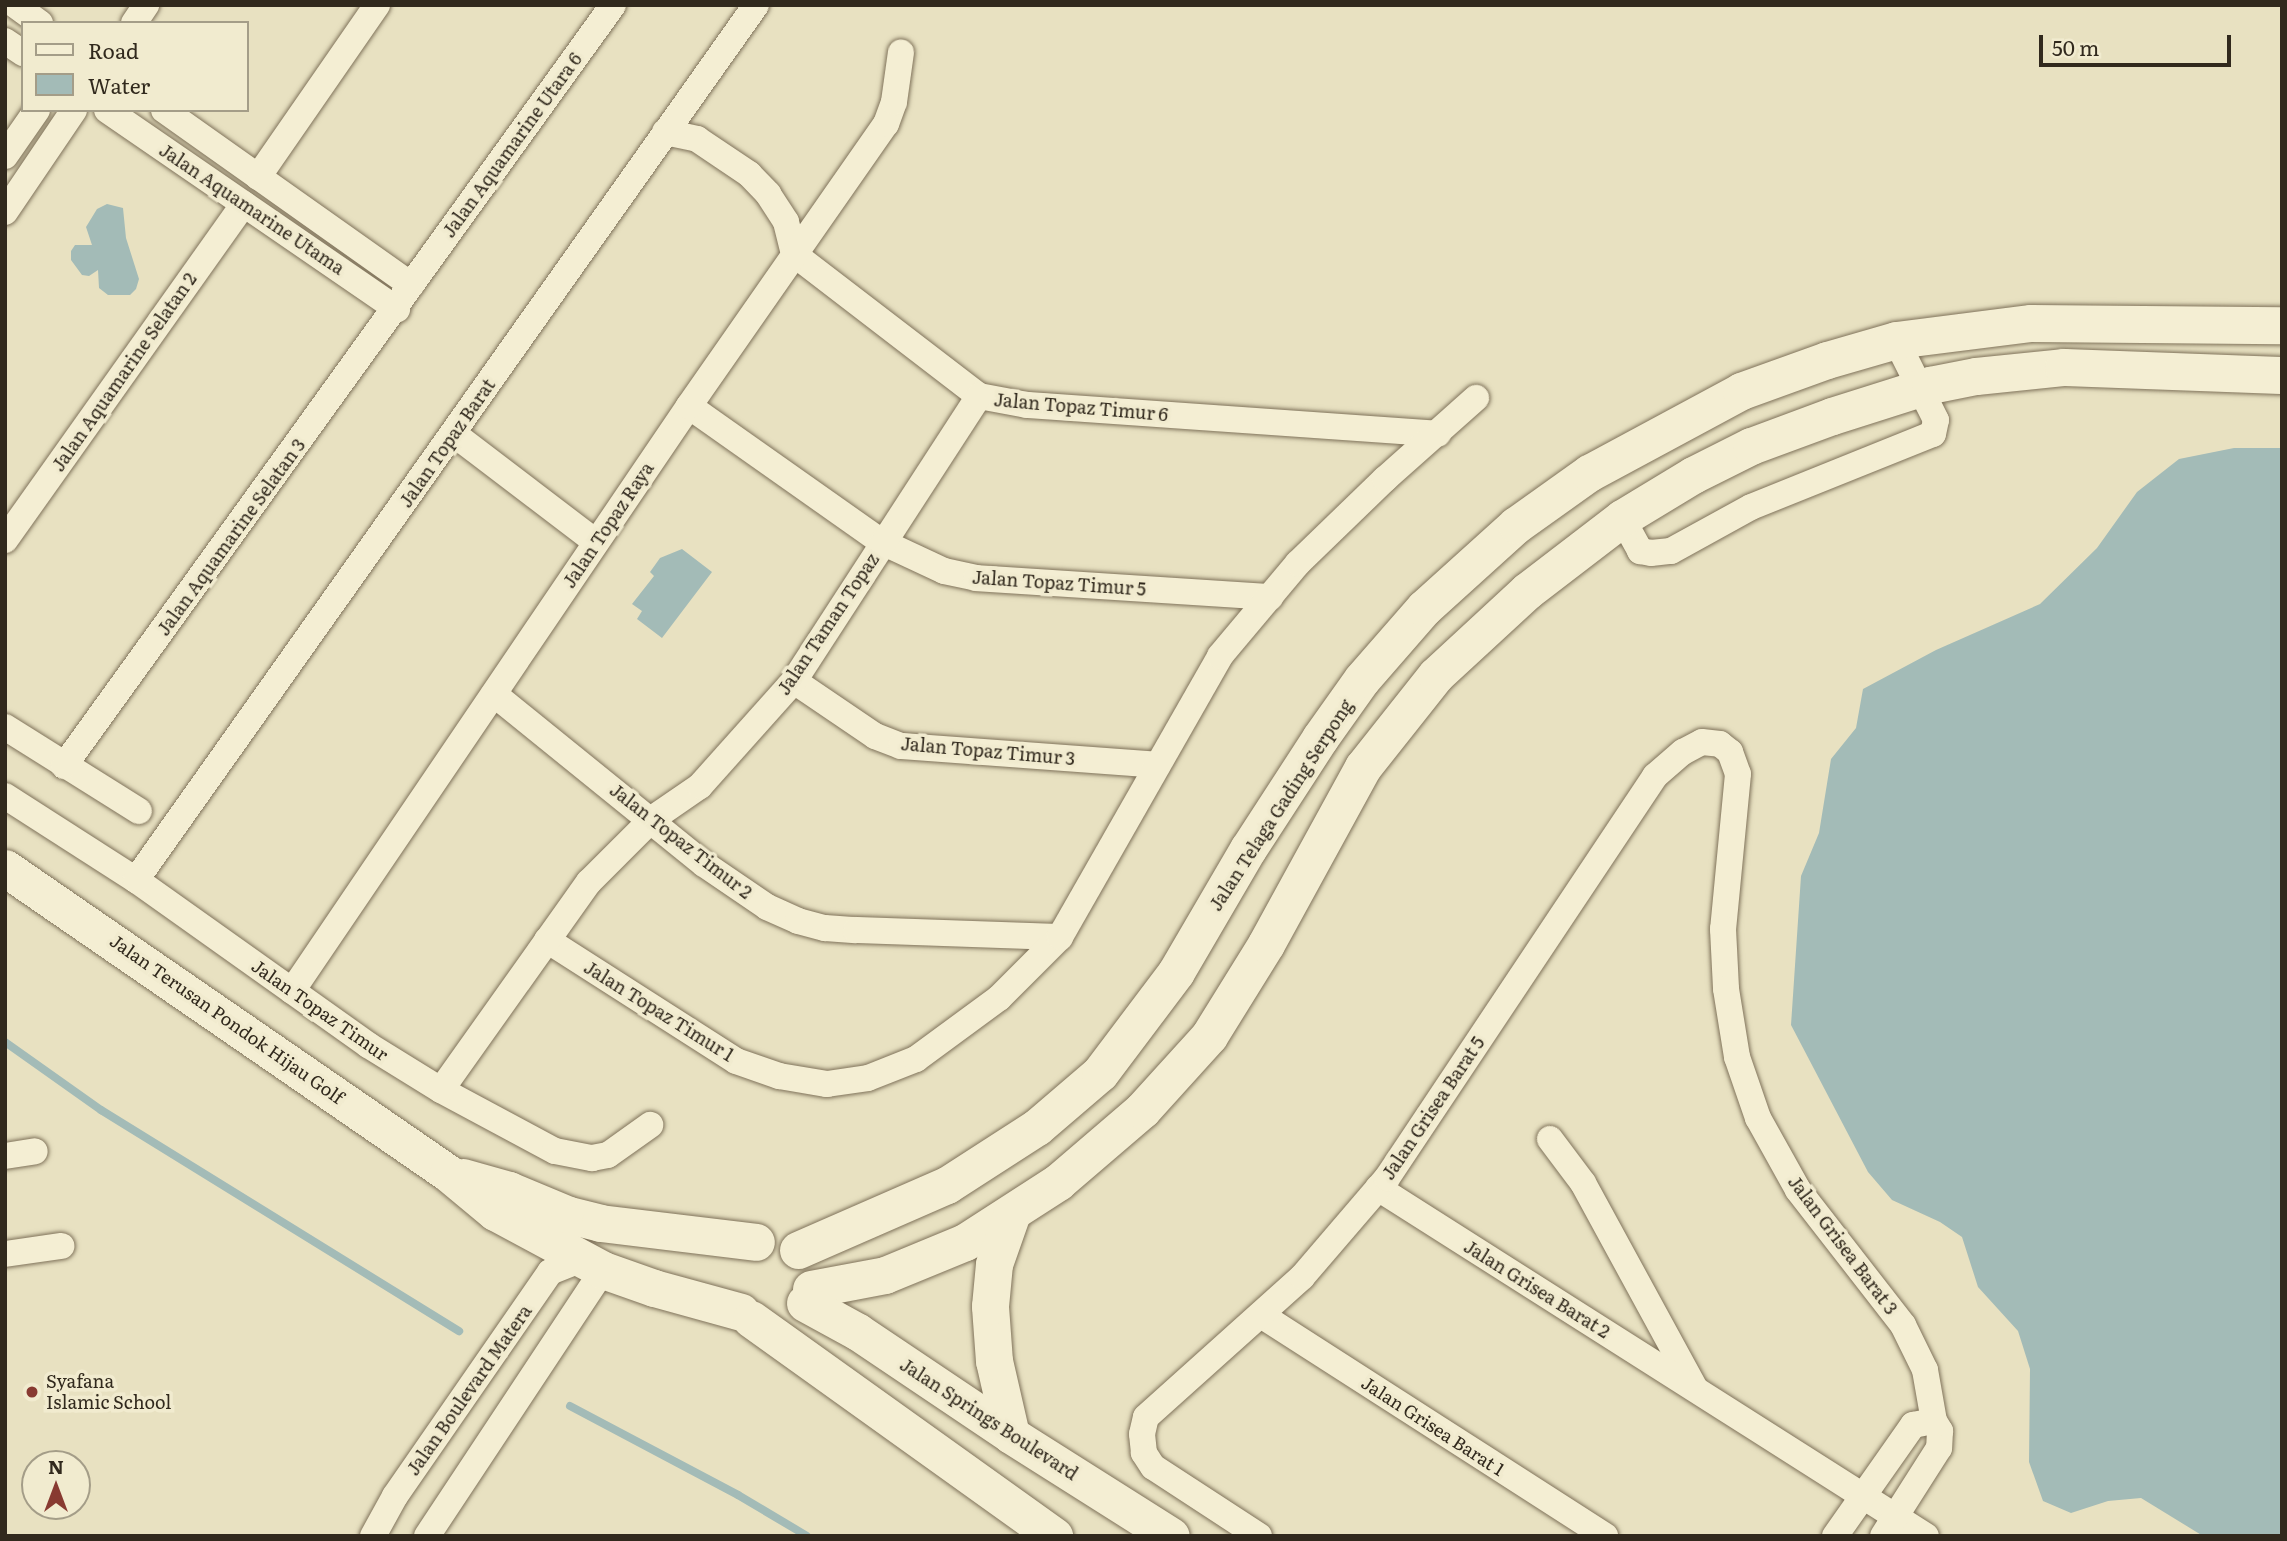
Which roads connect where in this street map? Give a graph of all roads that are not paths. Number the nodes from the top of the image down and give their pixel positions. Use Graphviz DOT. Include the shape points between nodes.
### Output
graph roads {
  1 [pos="15,5"];
  2 [pos="146,5"];
  3 [pos="377,5"];
  4 [pos="613,5"];
  5 [pos="756,5"];
  6 [pos="37,21"];
  7 [pos="135,21"];
  8 [pos="5,41"];
  9 [pos="21,52"];
  10 [pos="901,52"];
  11 [pos="36,112"];
  12 [pos="73,112"];
  13 [pos="110,112"];
  14 [pos="167,112"];
  15 [pos="665,132"];
  16 [pos="5,156"];
  17 [pos="258,177"];
  18 [pos="244,204"];
  19 [pos="5,212"];
  20 [pos="793,254"];
  21 [pos="411,285"];
  22 [pos="397,309"];
  23 [pos="2282,325"];
  24 [pos="1896,340"];
  25 [pos="2282,375"];
  26 [pos="1920,388"];
  27 [pos="979,396"];
  28 [pos="1476,398"];
  29 [pos="689,406"];
  30 [pos="454,435"];
  31 [pos="1438,435"];
  32 [pos="1622,517"];
  33 [pos="5,540"];
  34 [pos="596,542"];
  35 [pos="882,542"];
  36 [pos="1270,597"];
  37 [pos="794,681"];
  38 [pos="494,694"];
  39 [pos="5,727"];
  40 [pos="1720,744"];
  41 [pos="1157,765"];
  42 [pos="64,766"];
  43 [pos="5,796"];
  44 [pos="139,811"];
  45 [pos="652,819"];
  46 [pos="5,868"];
  47 [pos="136,880"];
  48 [pos="1060,937"];
  49 [pos="547,940"];
  50 [pos="292,991"];
  51 [pos="441,1090"];
  52 [pos="650,1125"];
  53 [pos="1550,1139"];
  54 [pos="35,1151"];
  55 [pos="5,1156"];
  56 [pos="448,1173"];
  57 [pos="1378,1188"];
  58 [pos="1012,1213"];
  59 [pos="646,1231"];
  60 [pos="756,1242"];
  61 [pos="811,1245"];
  62 [pos="61,1246"];
  63 [pos="5,1254"];
  64 [pos="591,1265"];
  65 [pos="848,1283"];
  66 [pos="808,1296"];
  67 [pos="746,1315"];
  68 [pos="1261,1315"];
  69 [pos="858,1332"];
  70 [pos="820,1370"];
  71 [pos="1696,1390"];
  72 [pos="1934,1422"];
  73 [pos="1011,1435"];
  74 [pos="1862,1496"];
  75 [pos="1889,1527"];
  76 [pos="373,1536"];
  77 [pos="427,1536"];
  78 [pos="1054,1536"];
  79 [pos="1171,1536"];
  80 [pos="1259,1536"];
  81 [pos="1605,1536"];
  82 [pos="1835,1536"];
  83 [pos="1926,1536"];
  1 -- 6 [label="street"];
  2 -- 7 [label="street"];
  3 -- 17 [label="street"];
  4 -- 21 [label="street, Jalan Aquamarine Utara 6"];
  5 -- 15 [label="street, Jalan Topaz Barat"];
  8 -- 9 [label="street"];
  10 -- 20 [label="street, Jalan Topaz Raya" via="886,124"];
  11 -- 16 [label="street"];
  12 -- 19 [label="street"];
  13 -- 18 [label="street, Jalan Aquamarine Utama"];
  14 -- 17 [label="street, Jalan Aquamarine Utama"];
  15 -- 20 [label="street" via="697,139 749,174 786,222"];
  15 -- 30 [label="street, Jalan Topaz Barat"];
  17 -- 21 [label="street, Jalan Aquamarine Utama"];
  18 -- 22 [label="street, Jalan Aquamarine Utama"];
  18 -- 33 [label="street, Jalan Aquamarine Selatan 2"];
  20 -- 27 [label="street, Jalan Topaz Timur 6"];
  20 -- 29 [label="street, Jalan Topaz Raya"];
  21 -- 22 [label="street, Jalan Aquamarine Utara 6"];
  22 -- 42 [label="street, Jalan Aquamarine Selatan 3"];
  23 -- 24 [label="main road, Jalan Telaga Gading Serpong" via="2031,323"];
  24 -- 26 [label="street"];
  24 -- 61 [label="main road, Jalan Telaga Gading Serpong" via="1741,391 1590,473 1517,525 1424,608 1363,679 1248,849 1176,972 1100,1073 1037,1127 947,1185"];
  25 -- 26 [label="main road" via="2063,368 1976,376"];
  26 -- 32 [label="main road" via="1751,446"];
  26 -- 32 [label="street" via="1936,421 1933,434 1763,501 1671,551 1640,551"];
  27 -- 31 [label="street, Jalan Topaz Timur 6" via="1027,405"];
  27 -- 35 [label="street, Jalan Taman Topaz"];
  28 -- 31 [label="street, Jalan Topaz Timur 1"];
  29 -- 34 [label="street, Jalan Topaz Raya"];
  29 -- 35 [label="street, Jalan Topaz Timur 5"];
  30 -- 34 [label="street"];
  30 -- 47 [label="street, Jalan Topaz Barat"];
  31 -- 36 [label="street, Jalan Topaz Timur 1" via="1366,497"];
  32 -- 58 [label="main road" via="1527,591 1436,675 1363,767 1266,944 1209,1036 1142,1110 1058,1182"];
  34 -- 38 [label="street, Jalan Topaz Raya"];
  35 -- 36 [label="street, Jalan Topaz Timur 5" via="944,571 976,578"];
  35 -- 37 [label="street, Jalan Taman Topaz"];
  36 -- 41 [label="street, Jalan Topaz Timur 1" via="1220,656"];
  37 -- 41 [label="street, Jalan Topaz Timur 3" via="875,736 901,746"];
  37 -- 45 [label="street, Jalan Taman Topaz" via="700,786"];
  38 -- 45 [label="street, Jalan Topaz Timur 2"];
  38 -- 50 [label="street, Jalan Topaz Raya"];
  39 -- 42 [label="street"];
  40 -- 57 [label="street, Jalan Grisea Barat 5" via="1702,742 1655,776"];
  40 -- 72 [label="street, Jalan Grisea Barat 3" via="1730,752 1738,775 1723,929 1737,1057 1758,1118 1798,1190 1903,1325 1925,1370"];
  41 -- 48 [label="street, Jalan Topaz Timur 1"];
  42 -- 44 [label="street"];
  43 -- 47 [label="street, Jalan Topaz Timur"];
  45 -- 48 [label="street, Jalan Topaz Timur 2" via="735,886 798,921 856,930"];
  45 -- 49 [label="street, Jalan Taman Topaz" via="589,882"];
  46 -- 56 [label="main road, Jalan Terusan Pondok Hijau Golf"];
  47 -- 50 [label="street, Jalan Topaz Timur"];
  48 -- 49 [label="street, Jalan Topaz Timur 1" via="999,998 916,1059 868,1079 827,1084 779,1076 736,1061"];
  49 -- 51 [label="street, Jalan Taman Topaz"];
  50 -- 51 [label="street, Jalan Topaz Timur"];
  51 -- 52 [label="street, Jalan Topaz Timur" via="572,1157 608,1155"];
  53 -- 71 [label="street, Jalan Grisea Barat 2" via="1583,1183"];
  54 -- 55 [label="street"];
  56 -- 59 [label="main road, Jalan Terusan Pondok Hijau Golf" via="509,1190 569,1215"];
  56 -- 64 [label="main road, Jalan Terusan Pondok Hijau Golf" via="495,1212"];
  57 -- 68 [label="street, Jalan Grisea Barat 5" via="1302,1277"];
  57 -- 71 [label="street, Jalan Grisea Barat 2"];
  58 -- 65 [label="main road" via="965,1242 885,1275"];
  58 -- 73 [label="main road" via="994,1264 990,1306 994,1361"];
  59 -- 60 [label="main road, Jalan Terusan Pondok Hijau Golf"];
  59 -- 64 [label="main road"];
  60 -- 61 [label="main road"];
  60 -- 67 [label="main road" via="739,1254 729,1273 730,1294"];
  61 -- 65 [label="main road" via="821,1249 826,1264"];
  61 -- 66 [label="main road"];
  62 -- 63 [label="street"];
  64 -- 67 [label="main road, Jalan Terusan Pondok Hijau Golf"];
  64 -- 76 [label="street, Jalan Boulevard Matera" via="550,1272 395,1496"];
  64 -- 77 [label="street"];
  65 -- 66 [label="main road"];
  66 -- 67 [label="main road" via="794,1315 777,1323"];
  66 -- 69 [label="main road, Jalan Springs Boulevard"];
  67 -- 70 [label="main road"];
  68 -- 80 [label="street, Jalan Grisea Barat 5" via="1146,1417 1142,1434 1144,1453 1153,1467"];
  68 -- 81 [label="street, Jalan Grisea Barat 1"];
  69 -- 70 [label="main road"];
  69 -- 73 [label="main road, Jalan Springs Boulevard"];
  70 -- 78 [label="main road"];
  71 -- 74 [label="street, Jalan Grisea Barat 2"];
  72 -- 74 [label="street" via="1913,1425"];
  72 -- 75 [label="street, Jalan Grisea Barat 3" via="1940,1431 1939,1448"];
  73 -- 79 [label="main road, Jalan Springs Boulevard"];
  74 -- 75 [label="street, Jalan Grisea Barat 2"];
  74 -- 82 [label="street"];
  75 -- 83 [label="street, Jalan Grisea Barat 2"];
}
